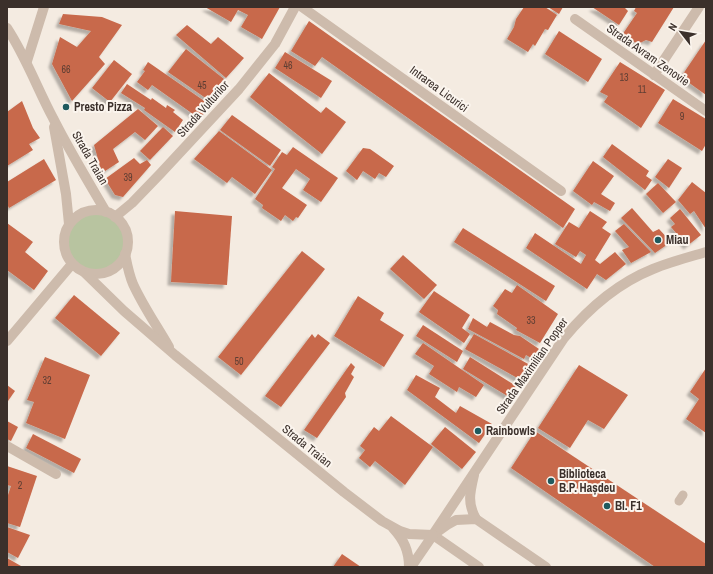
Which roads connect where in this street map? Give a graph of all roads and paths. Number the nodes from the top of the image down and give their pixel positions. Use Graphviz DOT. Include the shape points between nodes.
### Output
graph roads {
  1 [pos="44,7"];
  2 [pos="294,7"];
  3 [pos="302,7"];
  4 [pos="699,7"];
  5 [pos="575,19"];
  6 [pos="7,28"];
  7 [pos="27,61"];
  8 [pos="654,75"];
  9 [pos="706,111"];
  10 [pos="52,117"];
  11 [pos="560,192"];
  12 [pos="111,214"];
  13 [pos="69,224"];
  14 [pos="706,252"];
  15 [pos="125,254"];
  16 [pos="72,264"];
  17 [pos="85,273"];
  18 [pos="7,341"];
  19 [pos="175,355"];
  20 [pos="7,446"];
  21 [pos="56,474"];
  22 [pos="474,475"];
  23 [pos="476,519"];
  24 [pos="391,527"];
  25 [pos="433,535"];
  26 [pos="410,567"];
  27 [pos="479,567"];
  28 [pos="546,567"];
  1 -- 7 [label="street"];
  2 -- 12 [label="street, Strada Vulturilor" via="275,44 239,89 160,174"];
  3 -- 11 [label="street, Intrarea Licurici"];
  4 -- 8 [label="street"];
  5 -- 8 [label="street, Strada Avram Zenovie"];
  6 -- 7 [label="street, Strada Traian"];
  7 -- 10 [label="street, Strada Traian"];
  8 -- 9 [label="street, Strada Avram Zenovie"];
  10 -- 12 [label="street, Strada Traian"];
  10 -- 13 [label="street, Strada Traian"];
  12 -- 13 [label="street" via="96,210 85,212"];
  12 -- 15 [label="street" via="122,224 127,234"];
  13 -- 16 [label="street" via="64,234 64,245 66,256"];
  14 -- 22 [label="street, Strada Maximilian Popper" via="652,269 629,281 596,304 579,320 564,338"];
  15 -- 17 [label="street" via="113,269 104,273"];
  15 -- 19 [label="street, Strada Traian" via="133,284"];
  16 -- 17 [label="street"];
  16 -- 18 [label="street"];
  17 -- 19 [label="street, Strada Traian" via="124,312"];
  19 -- 24 [label="street, Strada Traian"];
  20 -- 21 [label="street"];
  22 -- 23 [label="street" via="469,501"];
  22 -- 25 [label="street, Strada Maximilian Popper"];
  23 -- 25 [label="street" via="456,520"];
  23 -- 28 [label="street"];
  24 -- 25 [label="street, Strada Traian" via="409,534"];
  24 -- 26 [label="street" via="407,548"];
  25 -- 26 [label="street, Strada Maximilian Popper"];
  25 -- 27 [label="street"];
}
